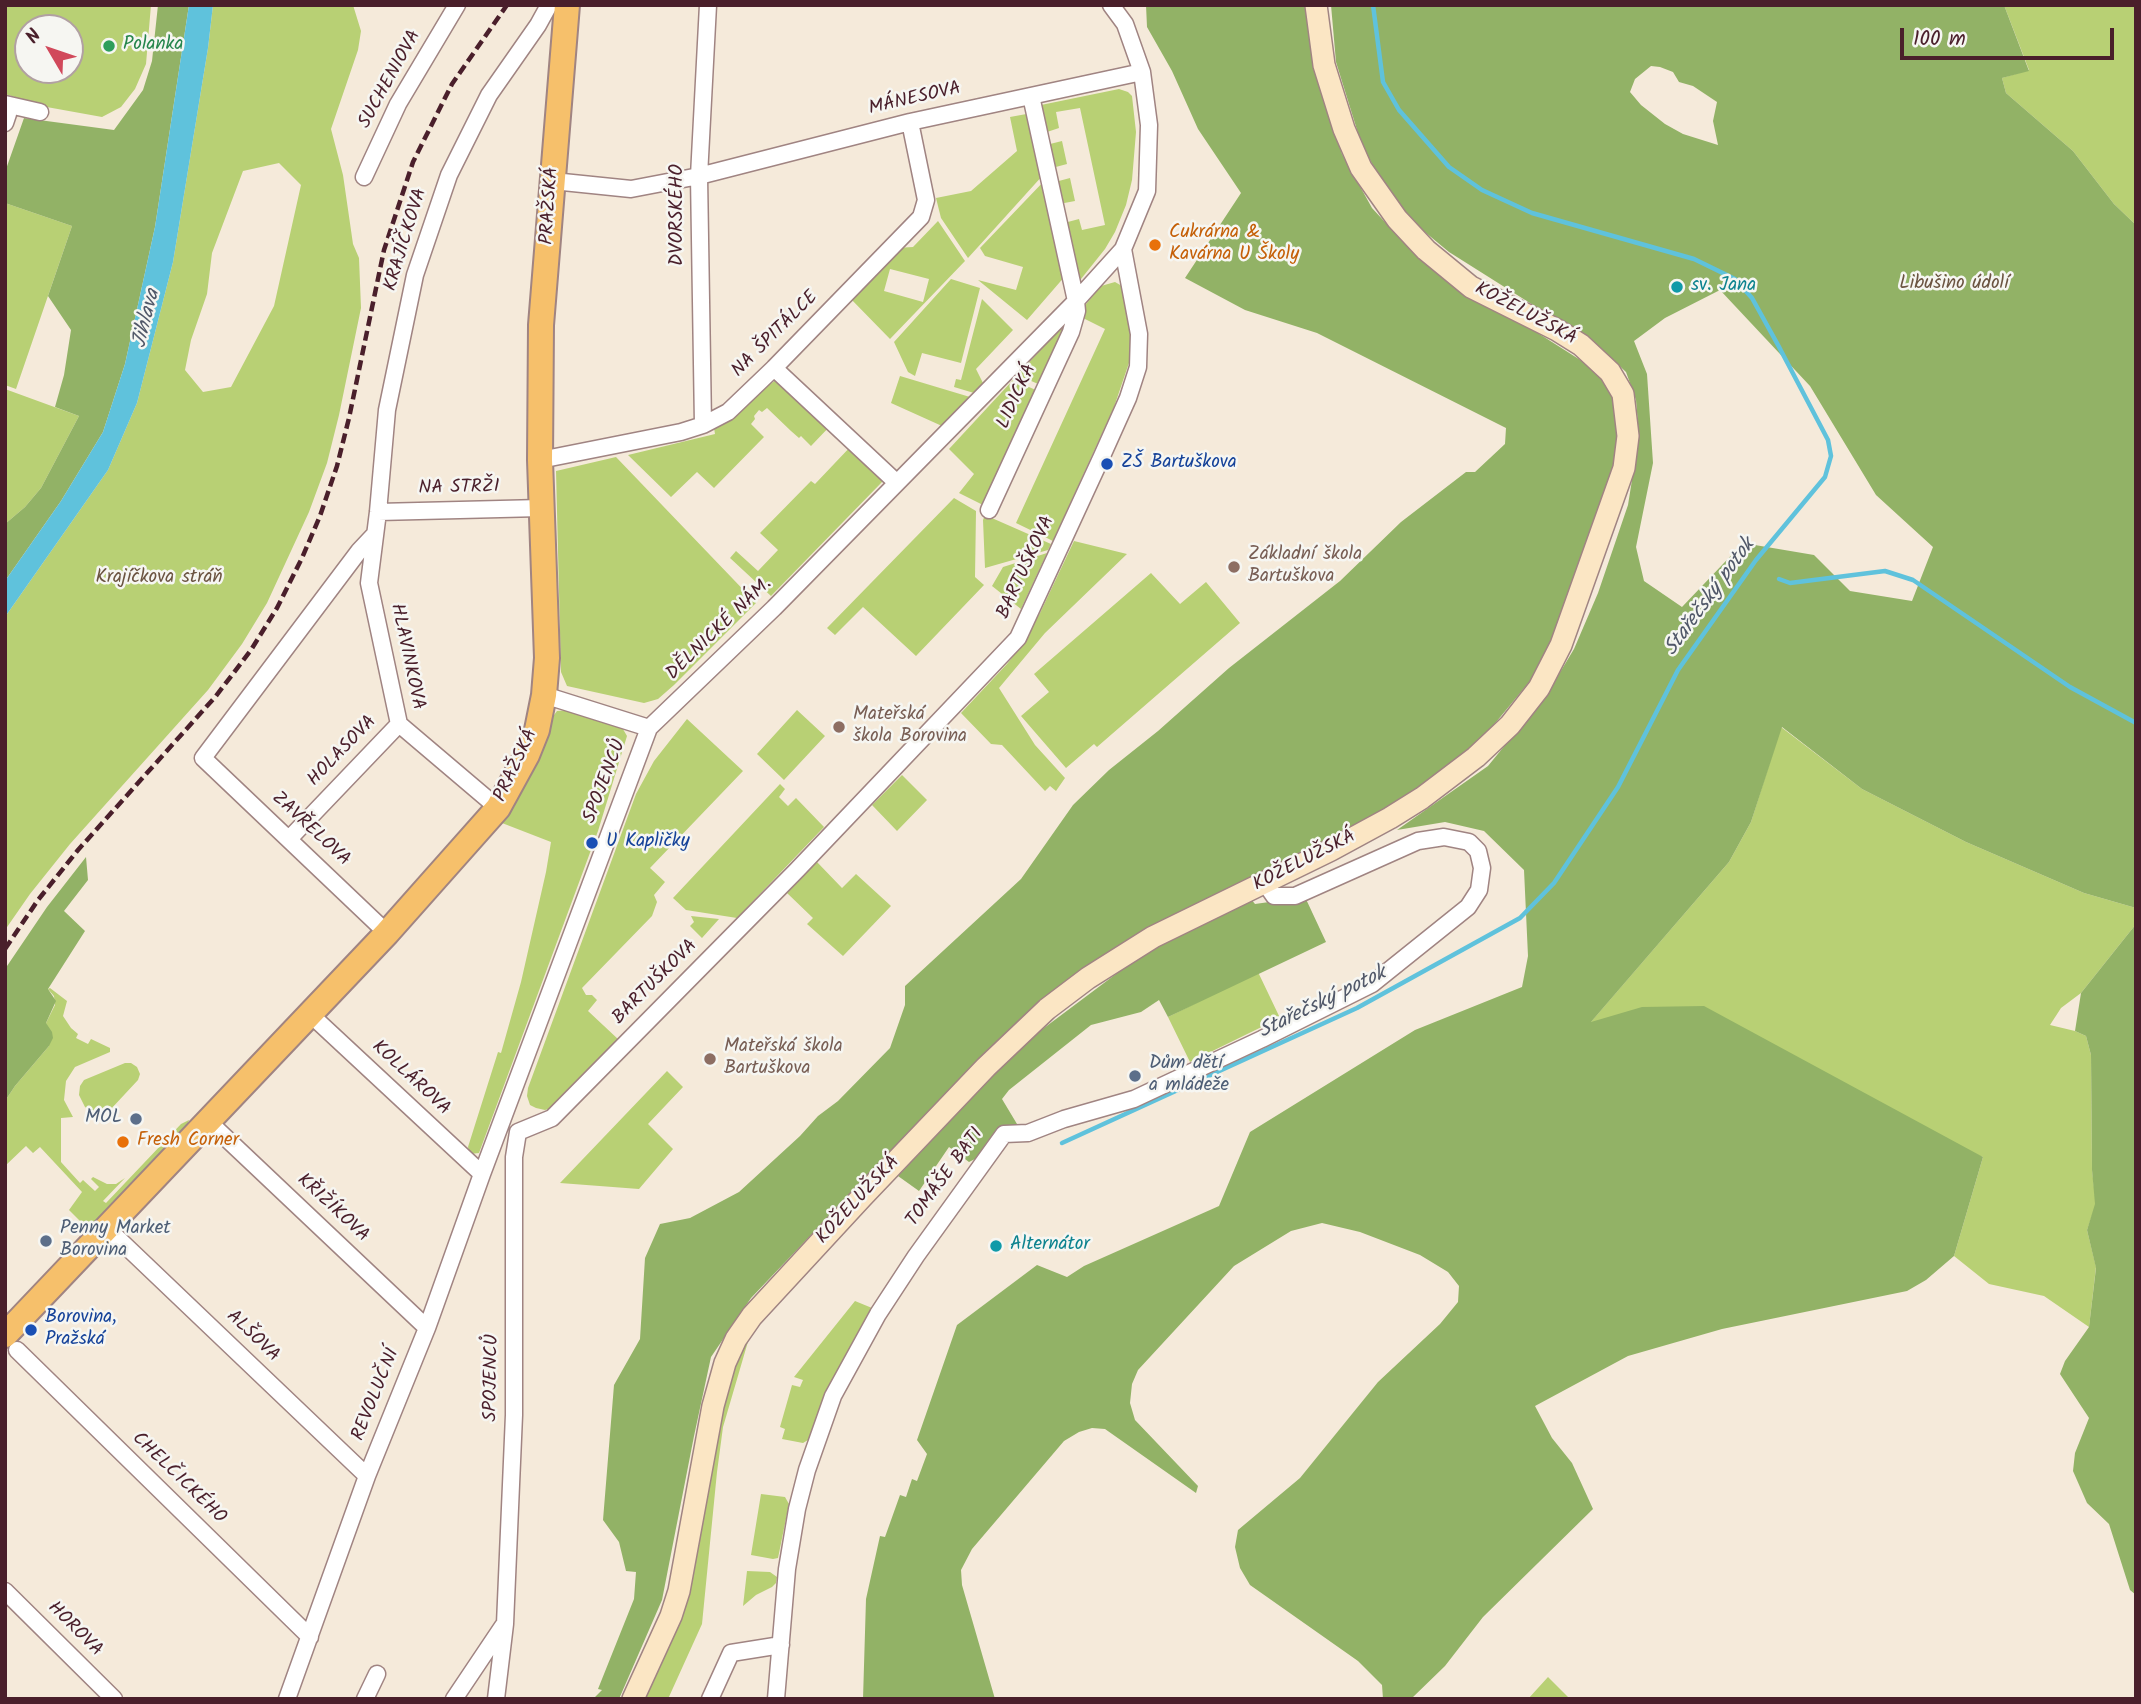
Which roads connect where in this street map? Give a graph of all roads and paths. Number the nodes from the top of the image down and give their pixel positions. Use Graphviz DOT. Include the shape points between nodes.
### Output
graph roads {
  1 [pos="457,5"];
  2 [pos="549,5"];
  3 [pos="567,5"];
  4 [pos="1111,5"];
  5 [pos="1317,5"];
  6 [pos="713,6"];
  7 [pos="1142,72"];
  8 [pos="1031,96"];
  9 [pos="5,104"];
  10 [pos="40,112"];
  11 [pos="911,122"];
  12 [pos="5,123"];
  13 [pos="699,176"];
  14 [pos="364,177"];
  15 [pos="552,181"];
  16 [pos="1123,249"];
  17 [pos="1076,300"];
  18 [pos="774,368"];
  19 [pos="703,425"];
  20 [pos="540,460"];
  21 [pos="896,482"];
  22 [pos="541,508"];
  23 [pos="989,510"];
  24 [pos="378,512"];
  25 [pos="375,534"];
  26 [pos="544,695"];
  27 [pos="399,724"];
  28 [pos="649,728"];
  29 [pos="498,808"];
  30 [pos="289,839"];
  31 [pos="1265,883"];
  32 [pos="387,933"];
  33 [pos="310,1014"];
  34 [pos="208,1121"];
  35 [pos="500,1126"];
  36 [pos="518,1132"];
  37 [pos="482,1174"];
  38 [pos="108,1229"];
  39 [pos="427,1328"];
  40 [pos="11,1343"];
  41 [pos="367,1476"];
  42 [pos="5,1591"];
  43 [pos="505,1624"];
  44 [pos="310,1637"];
  45 [pos="781,1645"];
  46 [pos="377,1674"];
  47 [pos="114,1699"];
  48 [pos="287,1699"];
  49 [pos="365,1699"];
  50 [pos="454,1699"];
  51 [pos="496,1699"];
  52 [pos="633,1699"];
  53 [pos="709,1699"];
  54 [pos="776,1699"];
  1 -- 14 [label="street, SUCHENIOVA" via="398,104"];
  2 -- 24 [label="street, KRAJÍČKOVA" via="489,95 444,187 415,275 387,410"];
  3 -- 15 [label="main road, PRAŽSKÁ"];
  4 -- 7 [label="street" via="1125,24"];
  5 -- 31 [label="main road, KOŽELUŽSKÁ" via="1330,87 1352,150 1371,184 1412,236 1461,280 1569,337 1604,366 1623,394 1628,436 1619,484 1566,633 1548,674 1526,707 1494,741 1422,798"];
  6 -- 13 [label="street, DVORSKÉHO"];
  7 -- 8 [label="street, MÁNESOVA"];
  7 -- 16 [label="street" via="1149,125 1147,191"];
  8 -- 11 [label="street, MÁNESOVA"];
  8 -- 17 [label="street, LIDICKÁ"];
  9 -- 10 [label="street"];
  9 -- 12 [label="street"];
  11 -- 13 [label="street, MÁNESOVA"];
  11 -- 18 [label="street, NA ŠPITÁLCE" via="926,200 921,217"];
  13 -- 15 [label="street, MÁNESOVA" via="631,189"];
  13 -- 19 [label="street, DVORSKÉHO"];
  15 -- 20 [label="main road, PRAŽSKÁ" via="541,325"];
  16 -- 17 [label="street"];
  16 -- 36 [label="street, BARTUŠKOVA" via="1139,334 1138,367 1018,638 552,1118"];
  17 -- 21 [label="street, DĚLNICKÉ NÁM."];
  17 -- 23 [label="street, LIDICKÁ" via="1071,332"];
  18 -- 19 [label="street, NA ŠPITÁLCE" via="728,412"];
  18 -- 21 [label="street"];
  19 -- 20 [label="street, NA ŠPITÁLCE"];
  20 -- 22 [label="main road, PRAŽSKÁ"];
  21 -- 28 [label="street, DĚLNICKÉ NÁM."];
  22 -- 24 [label="street, NA STRŽI"];
  22 -- 26 [label="main road, PRAŽSKÁ" via="547,620"];
  24 -- 25 [label="street, HLAVINKOVA"];
  25 -- 27 [label="street, HLAVINKOVA" via="369,583"];
  25 -- 30 [label="street, ZAVŘELOVA" via="203,758"];
  26 -- 28 [label="street"];
  26 -- 29 [label="main road, PRAŽSKÁ" via="527,755"];
  27 -- 29 [label="street, HLAVINKOVA"];
  27 -- 30 [label="street, HOLASOVA"];
  28 -- 35 [label="street, SPOJENCŮ"];
  29 -- 32 [label="main road, PRAŽSKÁ"];
  30 -- 32 [label="street, ZAVŘELOVA"];
  31 -- 45 [label="street, TOMÁŠE BATI" via="1274,897 1295,896 1418,841 1444,837 1469,842 1478,851 1482,868 1479,890 1468,907 1372,984 1134,1099 1028,1133 1004,1134 916,1256 832,1396 797,1509"];
  31 -- 52 [label="main road, KOŽELUŽSKÁ" via="1131,950 1047,1009 938,1117 752,1316 722,1372 679,1591"];
  32 -- 33 [label="main road, PRAŽSKÁ"];
  33 -- 34 [label="main road, PRAŽSKÁ"];
  33 -- 37 [label="street, KOLLÁROVA"];
  34 -- 38 [label="main road, PRAŽSKÁ"];
  34 -- 39 [label="street, KŘIŽÍKOVA"];
  35 -- 36 [label="street"];
  35 -- 37 [label="street, REVOLUČNÍ"];
  36 -- 43 [label="street, SPOJENCŮ"];
  37 -- 39 [label="street, REVOLUČNÍ"];
  38 -- 40 [label="main road, PRAŽSKÁ"];
  38 -- 41 [label="street, ALŠOVA"];
  39 -- 41 [label="street, REVOLUČNÍ"];
  40 -- 44 [label="street, CHELČICKÉHO"];
  41 -- 44 [label="street, REVOLUČNÍ"];
  42 -- 47 [label="street, HOROVA"];
  43 -- 50 [label="street"];
  43 -- 51 [label="street, SPOJENCŮ"];
  44 -- 48 [label="street, REVOLUČNÍ"];
  45 -- 53 [label="street" via="731,1653"];
  45 -- 54 [label="street, TOMÁŠE BATI"];
  46 -- 49 [label="street"];
}
